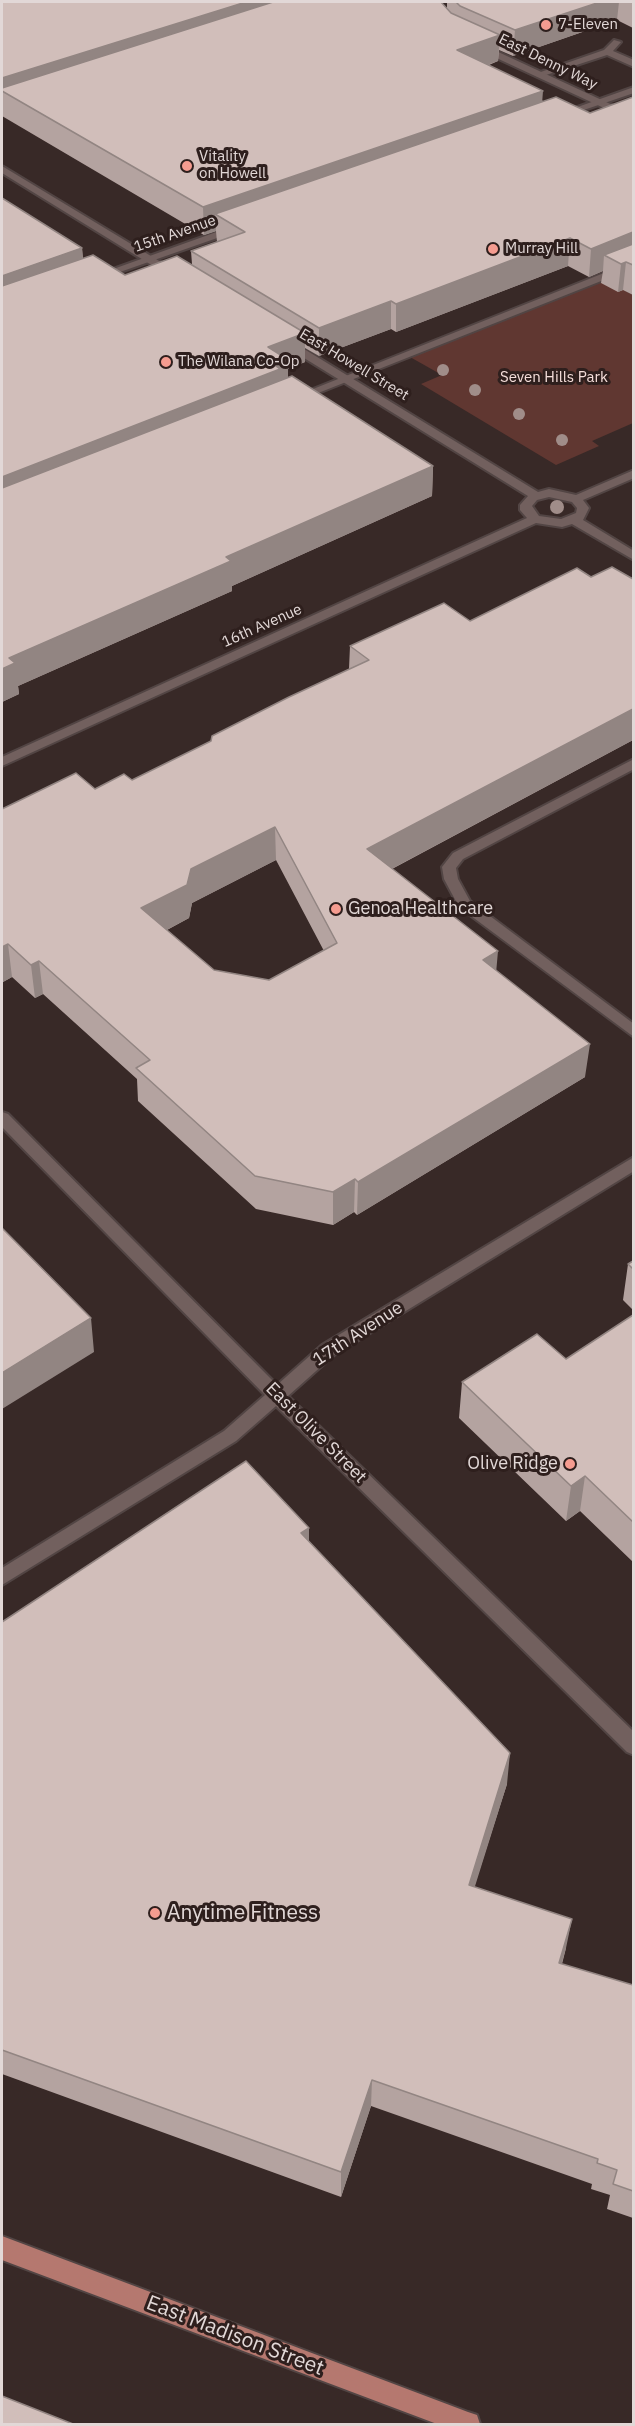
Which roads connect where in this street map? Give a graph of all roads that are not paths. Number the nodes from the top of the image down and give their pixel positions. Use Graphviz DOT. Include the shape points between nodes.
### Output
graph roads {
  1 [pos="465,40"];
  2 [pos="617,42"];
  3 [pos="607,52"];
  4 [pos="633,64"];
  5 [pos="540,74"];
  6 [pos="633,90"];
  7 [pos="597,102"];
  8 [pos="553,117"];
  9 [pos="633,119"];
  10 [pos="2,169"];
  11 [pos="244,225"];
  12 [pos="148,259"];
  13 [pos="633,264"];
  14 [pos="90,280"];
  15 [pos="187,282"];
  16 [pos="276,336"];
  17 [pos="345,378"];
  18 [pos="284,403"];
  19 [pos="633,473"];
  20 [pos="536,496"];
  21 [pos="576,499"];
  22 [pos="535,519"];
  23 [pos="574,520"];
  24 [pos="633,556"];
  25 [pos="2,762"];
  26 [pos="633,764"];
  27 [pos="633,1032"];
  28 [pos="2,1118"];
  29 [pos="633,1163"];
  30 [pos="277,1396"];
  31 [pos="2,1577"];
  32 [pos="630,1738"];
  33 [pos="2,2248"];
  34 [pos="468,2424"];
  1 -- 5 [label="street, East Denny Way"];
  2 -- 3 [label="street"];
  3 -- 4 [label="street"];
  3 -- 5 [label="street"];
  5 -- 7 [label="street, East Denny Way"];
  6 -- 7 [label="street"];
  7 -- 8 [label="street"];
  7 -- 9 [label="street, East Denny Way"];
  10 -- 12 [label="street"];
  11 -- 12 [label="street, 15th Avenue"];
  12 -- 14 [label="street, 15th Avenue"];
  12 -- 15 [label="street"];
  13 -- 17 [label="street"];
  16 -- 17 [label="street, East Howell Street"];
  17 -- 18 [label="street"];
  17 -- 20 [label="street, East Howell Street"];
  19 -- 21 [label="street"];
  20 -- 21 [label="street" via="558,493"];
  20 -- 22 [label="street" via="526,506"];
  21 -- 23 [label="street" via="583,508"];
  22 -- 23 [label="street" via="552,523"];
  22 -- 25 [label="street, 16th Avenue"];
  23 -- 24 [label="street"];
  26 -- 27 [label="street" via="458,856 449,867 464,904"];
  28 -- 30 [label="street, East Olive Street"];
  29 -- 30 [label="street, 17th Avenue" via="328,1350"];
  30 -- 31 [label="street, 17th Avenue" via="230,1436"];
  30 -- 32 [label="street, East Olive Street"];
  33 -- 34 [label="main road, East Madison Street"];
}
